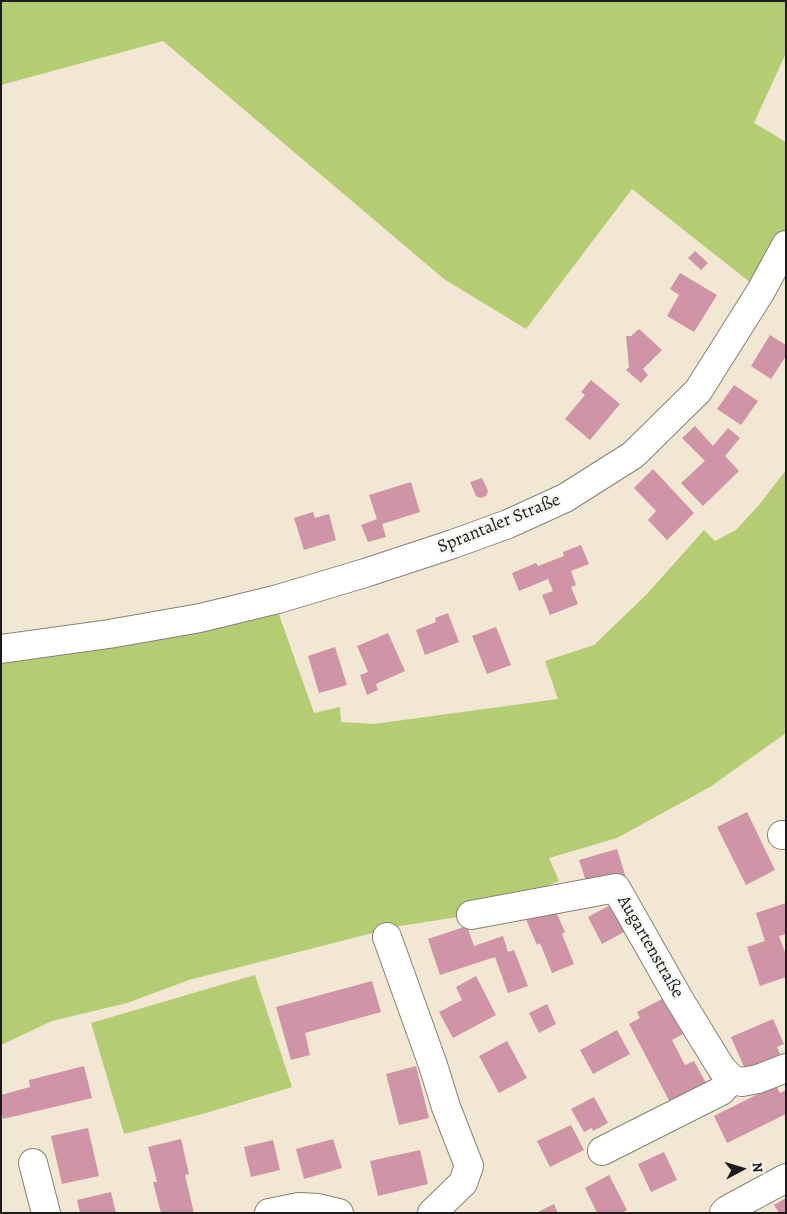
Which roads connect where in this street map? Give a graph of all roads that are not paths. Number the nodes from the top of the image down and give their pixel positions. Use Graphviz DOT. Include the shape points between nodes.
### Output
graph roads {
  1 [pos="786,245"];
  2 [pos="1,649"];
  3 [pos="471,914"];
  4 [pos="387,936"];
  5 [pos="786,1068"];
  6 [pos="732,1079"];
  7 [pos="602,1151"];
  8 [pos="33,1163"];
  9 [pos="786,1178"];
  10 [pos="46,1213"];
  11 [pos="269,1213"];
  12 [pos="339,1213"];
  13 [pos="432,1213"];
  14 [pos="724,1213"];
  1 -- 2 [label="street, Sprantaler Straße" via="698,391 633,456 565,498 508,524 278,599 200,618"];
  3 -- 6 [label="street, Augartenstraße" via="616,888 722,1070"];
  4 -- 13 [label="street" via="469,1166 463,1183"];
  5 -- 6 [label="street" via="758,1080 742,1082"];
  6 -- 7 [label="street" via="721,1091"];
  8 -- 10 [label="street"];
  9 -- 14 [label="street"];
  11 -- 12 [label="street" via="299,1207"];
}
